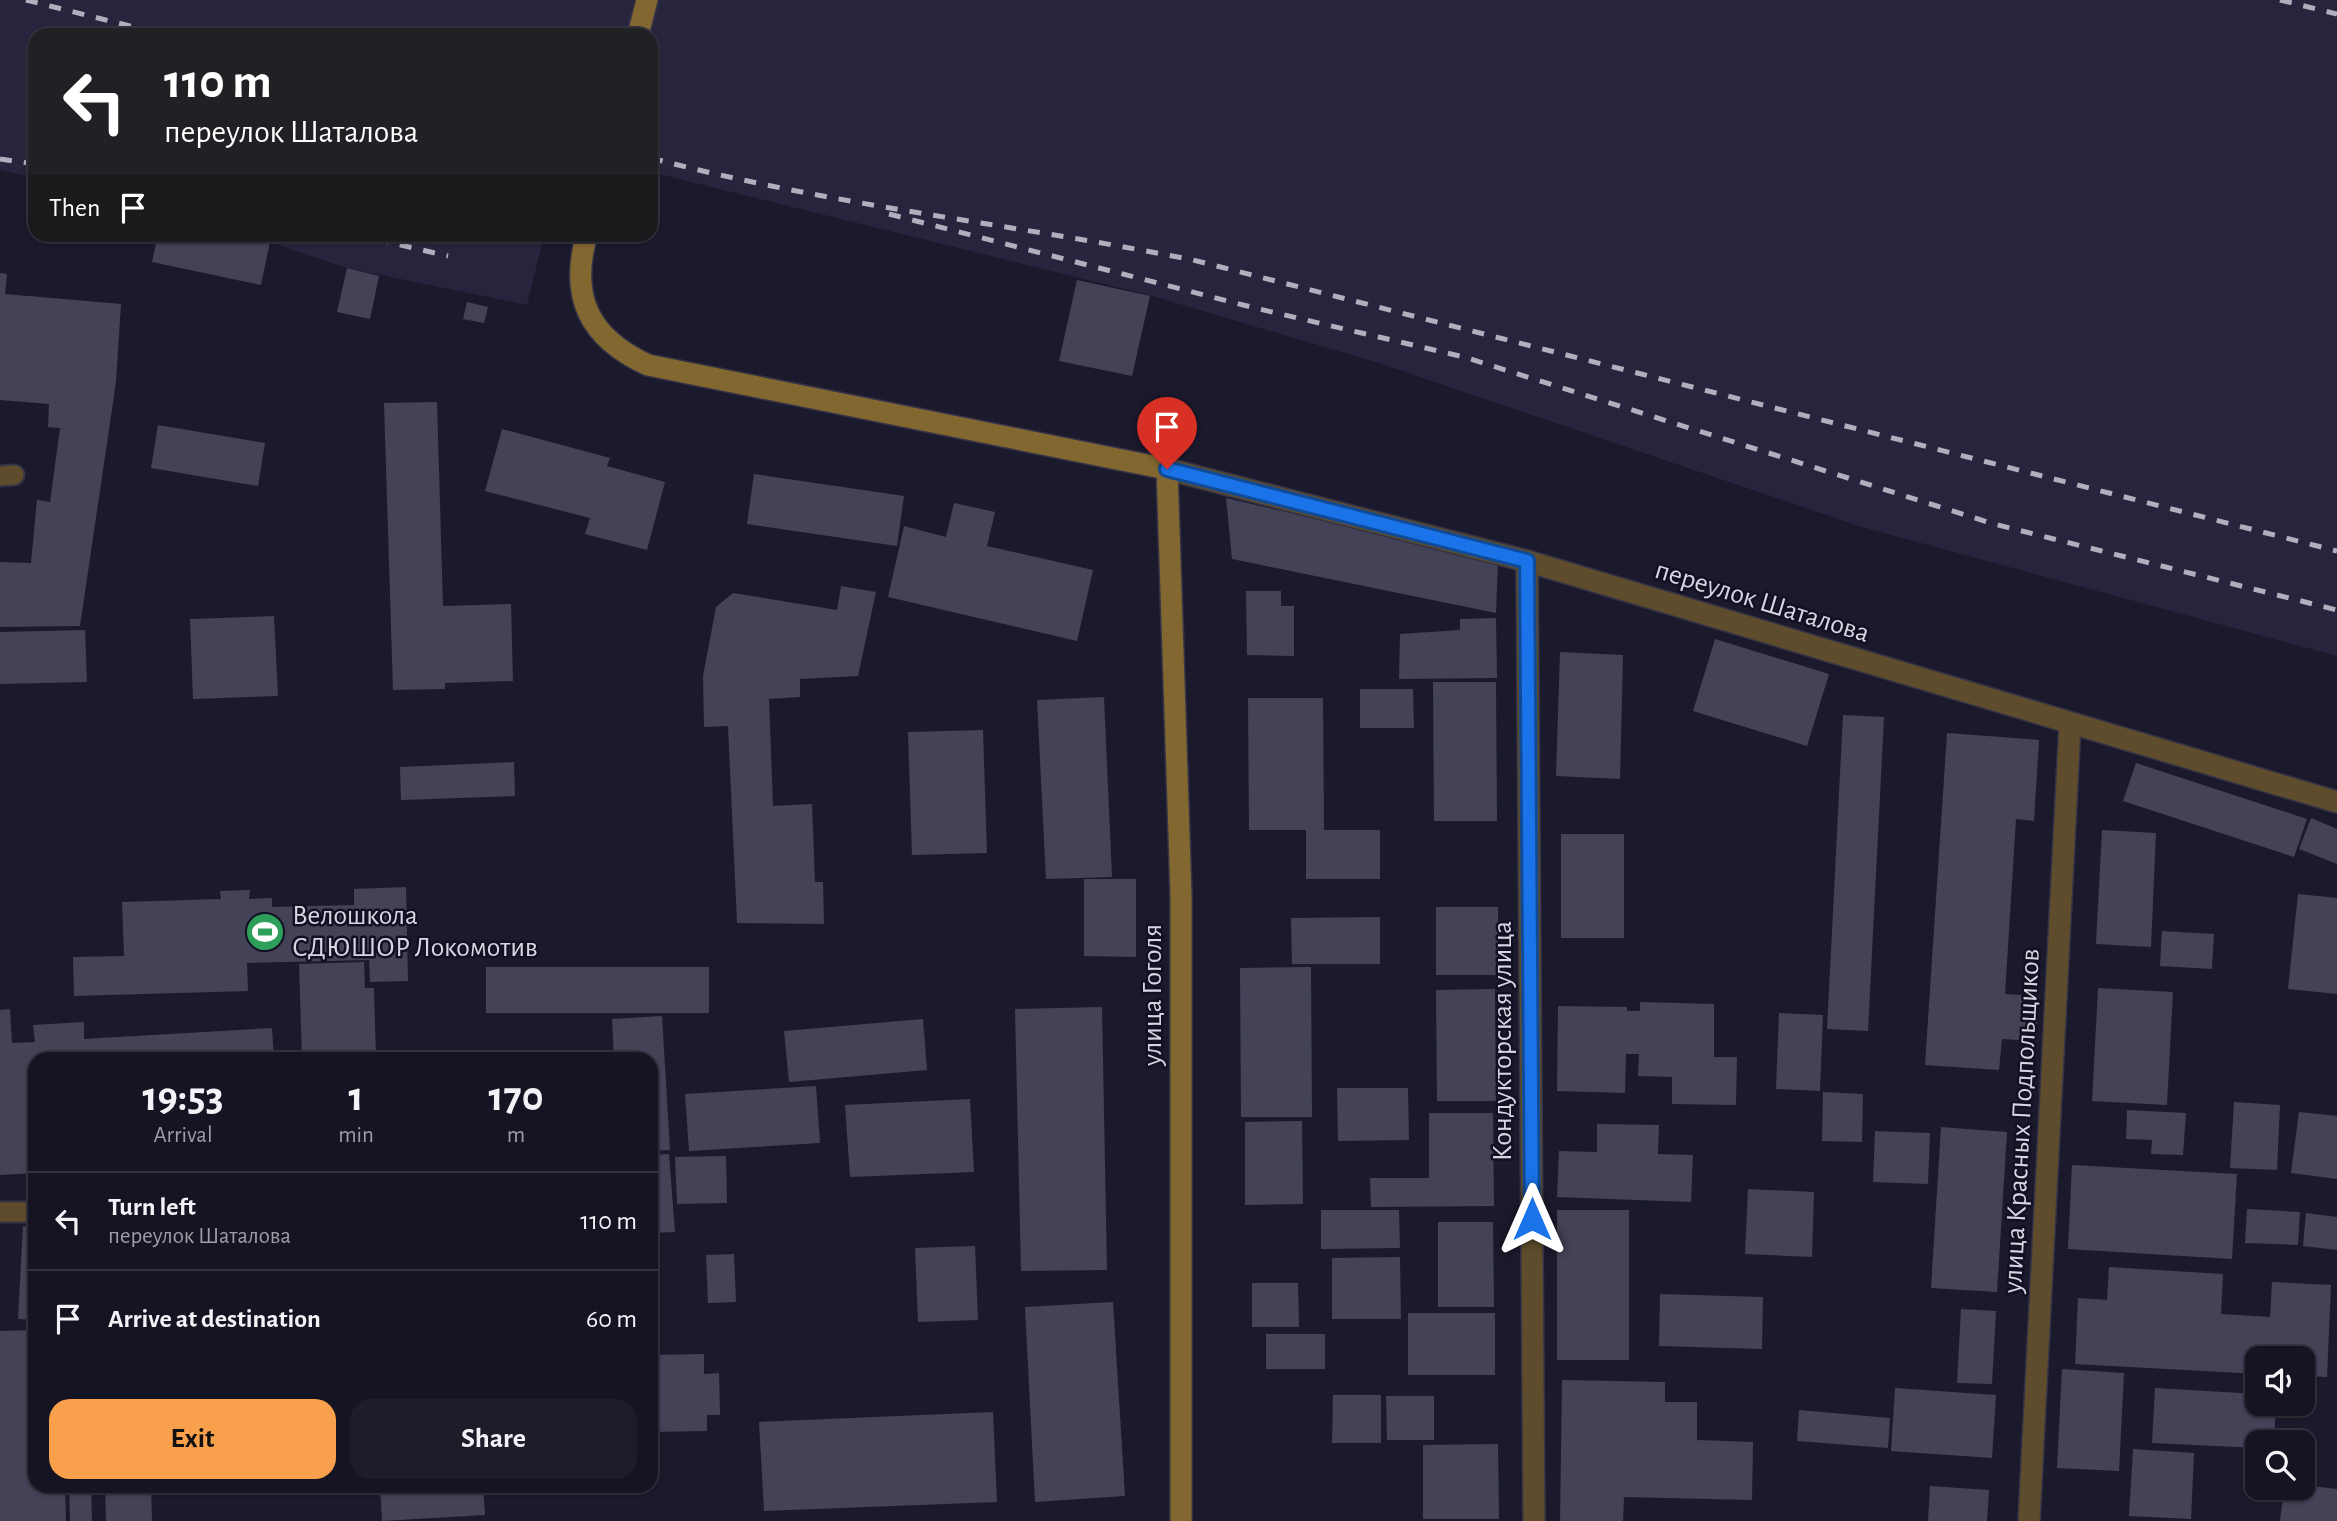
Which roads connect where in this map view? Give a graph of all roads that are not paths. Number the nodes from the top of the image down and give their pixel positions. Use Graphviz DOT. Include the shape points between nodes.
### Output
graph roads {
  1 [pos="647,0"];
  2 [pos="640,28"];
  3 [pos="585,242"];
  4 [pos="1167,469"];
  5 [pos="1527,561"];
  6 [pos="2070,724"];
  7 [pos="2337,802"];
  8 [pos="0,1212"];
  9 [pos="28,1212"];
  10 [pos="1181,1521"];
  11 [pos="1534,1521"];
  12 [pos="2029,1521"];
  1 -- 2 [label="main road"];
  3 -- 4 [label="main road" via="579,275 592,324 631,357 648,365"];
  4 -- 5 [label="street, переулок Шаталова"];
  4 -- 10 [label="main road, улица Гоголя" via="1181,895"];
  5 -- 6 [label="street, переулок Шаталова"];
  5 -- 11 [label="street, Кондукторская улица"];
  6 -- 7 [label="street, переулок Шаталова"];
  6 -- 12 [label="street, улица Красных Подпольщиков"];
  8 -- 9 [label="lane"];
}
